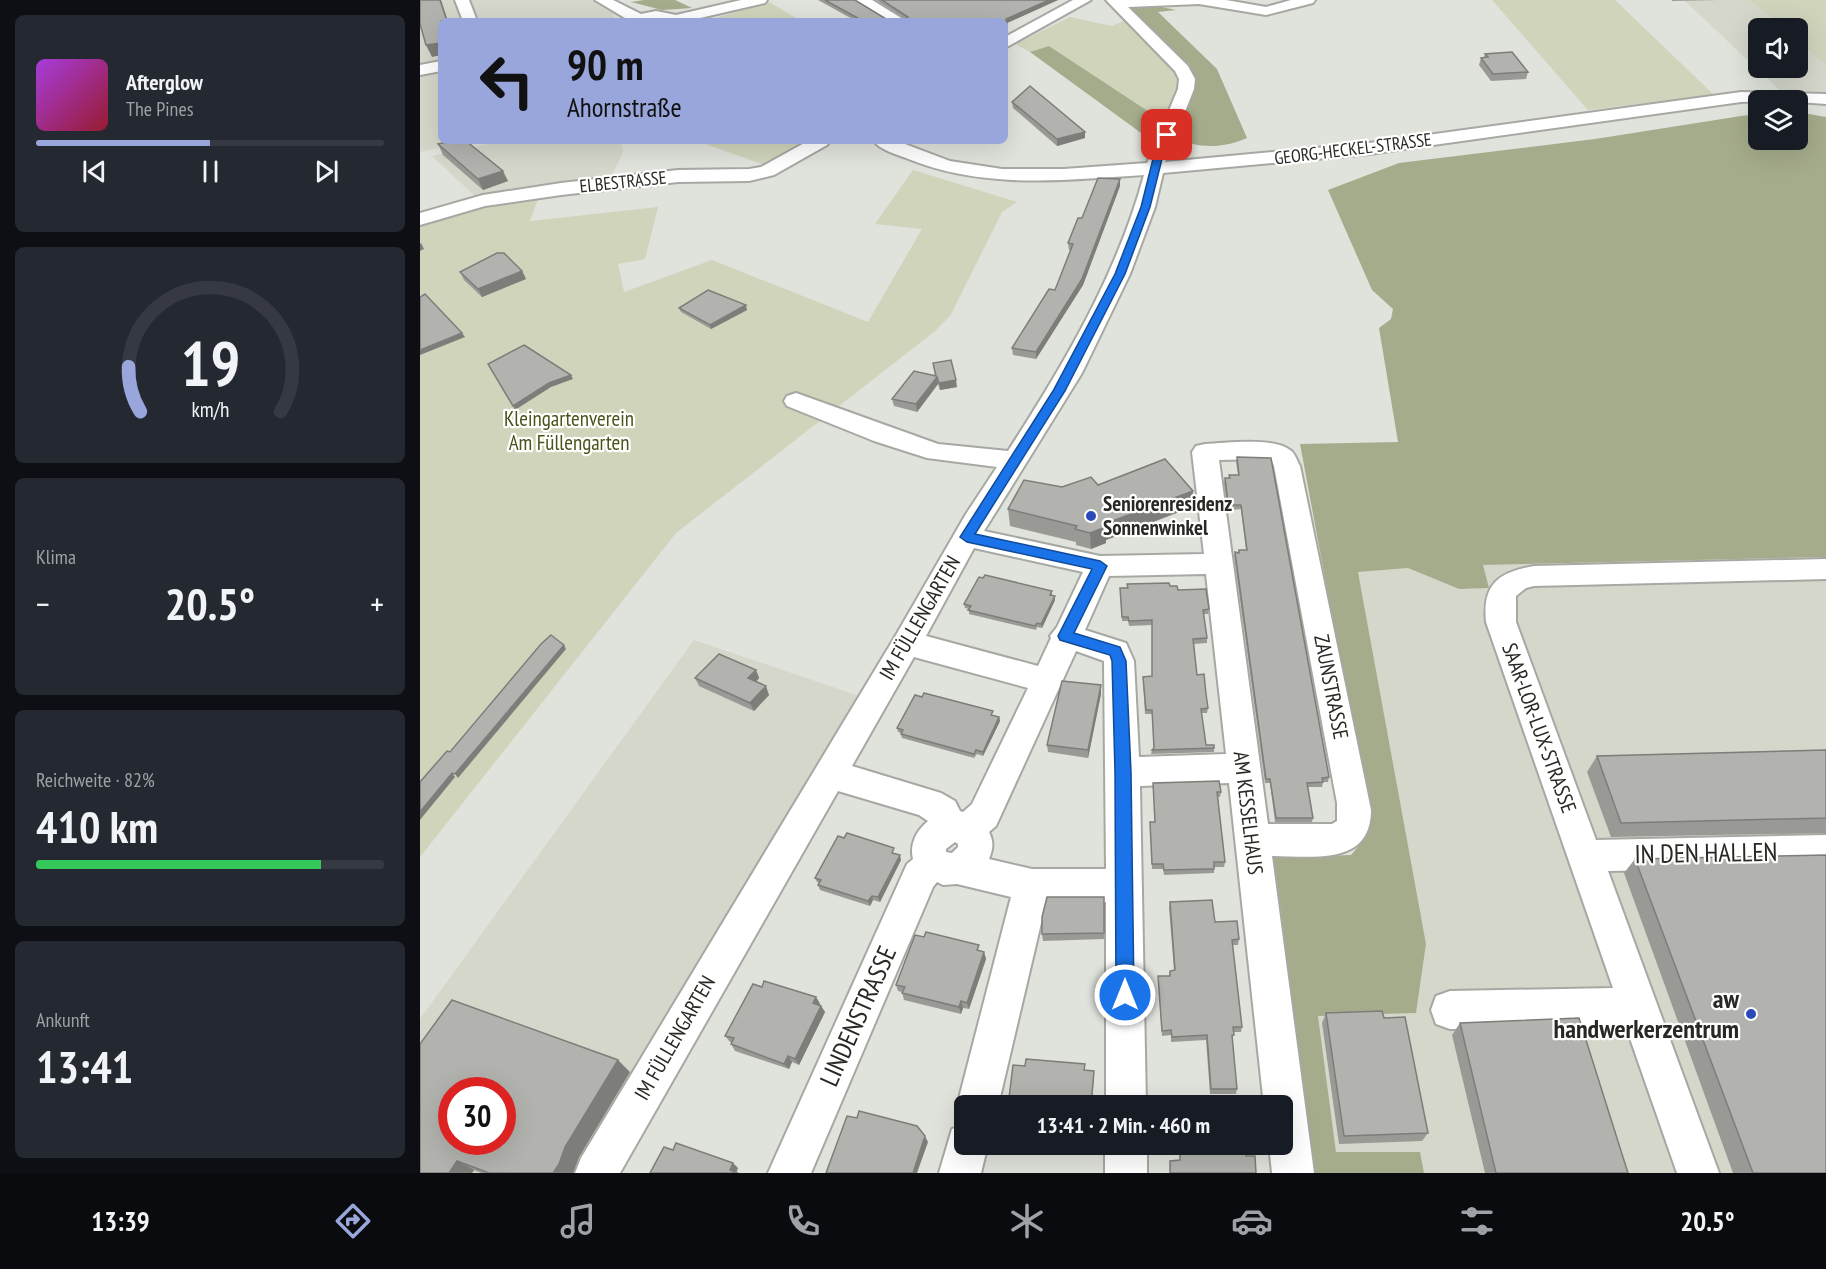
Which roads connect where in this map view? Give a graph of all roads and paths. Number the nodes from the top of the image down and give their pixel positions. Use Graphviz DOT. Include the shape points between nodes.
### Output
graph roads {
  1 [pos="462,0"];
  2 [pos="602,0"];
  3 [pos="760,0"];
  4 [pos="861,0"];
  5 [pos="1084,0"];
  6 [pos="1308,0"];
  7 [pos="1115,2"];
  8 [pos="469,18"];
  9 [pos="631,18"];
  10 [pos="639,18"];
  11 [pos="668,18"];
  12 [pos="684,18"];
  13 [pos="894,18"];
  14 [pos="1008,41"];
  15 [pos="438,67"];
  16 [pos="420,70"];
  17 [pos="1826,99"];
  18 [pos="816,144"];
  19 [pos="889,144"];
  20 [pos="1157,168"];
  21 [pos="420,219"];
  22 [pos="796,401"];
  23 [pos="1205,452"];
  24 [pos="1015,460"];
  25 [pos="967,537"];
  26 [pos="1217,564"];
  27 [pos="1100,566"];
  28 [pos="1826,569"];
  29 [pos="1065,636"];
  30 [pos="908,643"];
  31 [pos="1045,680"];
  32 [pos="1242,768"];
  33 [pos="1123,772"];
  34 [pos="830,774"];
  35 [pos="958,828"];
  36 [pos="1252,840"];
  37 [pos="1826,850"];
  38 [pos="1586,856"];
  39 [pos="946,865"];
  40 [pos="1124,885"];
  41 [pos="1032,886"];
  42 [pos="1639,1007"];
  43 [pos="1450,1010"];
  44 [pos="980,1095"];
  45 [pos="1125,1095"];
  46 [pos="964,1155"];
  47 [pos="1126,1155"];
  48 [pos="596,1173"];
  49 [pos="789,1173"];
  50 [pos="960,1173"];
  51 [pos="1126,1173"];
  52 [pos="1293,1173"];
  53 [pos="1698,1173"];
  1 -- 8 [label="street"];
  2 -- 9 [label="street"];
  3 -- 12 [label="street"];
  4 -- 13 [label="street"];
  5 -- 14 [label="street"];
  6 -- 7 [label="street" via="1266,11 1199,0"];
  7 -- 20 [label="street, IM FÜLLENGARTEN" via="1187,78 1158,155"];
  10 -- 11 [label="street"];
  15 -- 16 [label="street"];
  17 -- 20 [label="street, GEORG-HECKEL-STRASSE" via="1741,98 1285,159"];
  18 -- 21 [label="street, ELBESTRASSE" via="767,171 749,175 678,176 570,188 468,204"];
  19 -- 20 [label="street, GEORG-HECKEL-STRASSE" via="921,159 982,173 1023,176"];
  20 -- 24 [label="street, IM FÜLLENGARTEN" via="1120,274 1070,373"];
  22 -- 24 [label="street" via="936,452"];
  23 -- 26 [label="street, AM KESSELHAUS"];
  23 -- 36 [label="street, ZAUNSTRASSE" via="1270,451 1282,456 1287,466 1350,777 1355,824 1347,835 1335,840"];
  24 -- 25 [label="street, IM FÜLLENGARTEN"];
  25 -- 27 [label="street"];
  25 -- 30 [label="street, IM FÜLLENGARTEN"];
  26 -- 27 [label="street"];
  26 -- 32 [label="street, AM KESSELHAUS"];
  27 -- 29 [label="street"];
  28 -- 38 [label="street, SAAR-LOR-LUX-STRASSE" via="1552,575 1520,578 1509,584 1498,604 1501,622"];
  29 -- 31 [label="street"];
  29 -- 33 [label="street" via="1115,651 1119,661"];
  30 -- 31 [label="street"];
  30 -- 34 [label="street, IM FÜLLENGARTEN"];
  31 -- 35 [label="street" via="984,815"];
  32 -- 33 [label="street"];
  32 -- 36 [label="street, AM KESSELHAUS"];
  33 -- 40 [label="street"];
  34 -- 35 [label="street" via="929,803"];
  34 -- 48 [label="street, IM FÜLLENGARTEN"];
  35 -- 39 [label="street, LINDENSTRASSE" via="975,838 976,850 971,861"];
  36 -- 52 [label="street, AM KESSELHAUS"];
  37 -- 38 [label="street, IN DEN HALLEN"];
  38 -- 42 [label="street, SAAR-LOR-LUX-STRASSE"];
  39 -- 41 [label="street"];
  39 -- 49 [label="street, LINDENSTRASSE" via="920,876"];
  40 -- 41 [label="street"];
  40 -- 45 [label="street"];
  41 -- 44 [label="street"];
  42 -- 43 [label="street"];
  42 -- 53 [label="street, SAAR-LOR-LUX-STRASSE"];
  46 -- 50 [label="street"];
  47 -- 51 [label="street"];
}
